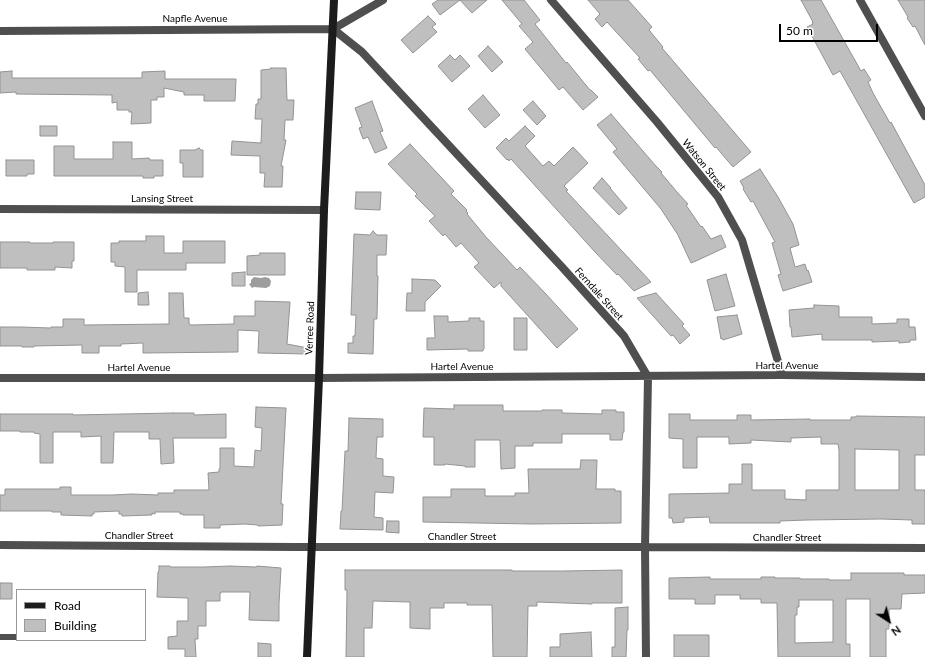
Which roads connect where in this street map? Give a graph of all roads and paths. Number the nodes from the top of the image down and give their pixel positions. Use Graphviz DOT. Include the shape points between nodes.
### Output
graph roads {
  1 [pos="334,0"];
  2 [pos="383,0"];
  3 [pos="551,0"];
  4 [pos="860,0"];
  5 [pos="333,29"];
  6 [pos="0,31"];
  7 [pos="925,116"];
  8 [pos="0,209"];
  9 [pos="324,210"];
  10 [pos="648,376"];
  11 [pos="782,376"];
  12 [pos="925,377"];
  13 [pos="0,378"];
  14 [pos="319,378"];
  15 [pos="0,545"];
  16 [pos="311,547"];
  17 [pos="645,547"];
  18 [pos="925,548"];
  19 [pos="0,637"];
  20 [pos="16,637"];
  21 [pos="307,657"];
  22 [pos="646,657"];
  1 -- 5 [label="main road, Verree Road"];
  2 -- 5 [label="street, Napfle Avenue"];
  3 -- 11 [label="street, Watson Street" via="718,197 742,240"];
  4 -- 7 [label="street"];
  5 -- 6 [label="street, Napfle Avenue"];
  5 -- 9 [label="main road, Verree Road"];
  5 -- 10 [label="street, Ferndale Street" via="362,52 562,267 624,336"];
  8 -- 9 [label="street, Lansing Street"];
  9 -- 14 [label="main road, Verree Road"];
  10 -- 11 [label="street, Hartel Avenue"];
  10 -- 14 [label="street, Hartel Avenue"];
  10 -- 17 [label="street"];
  11 -- 12 [label="street, Hartel Avenue"];
  13 -- 14 [label="street, Hartel Avenue"];
  14 -- 16 [label="main road, Verree Road"];
  15 -- 16 [label="street, Chandler Street"];
  16 -- 17 [label="street, Chandler Street"];
  16 -- 21 [label="main road, Verree Road"];
  17 -- 18 [label="street, Chandler Street"];
  17 -- 22 [label="street"];
  19 -- 20 [label="lane"];
}
